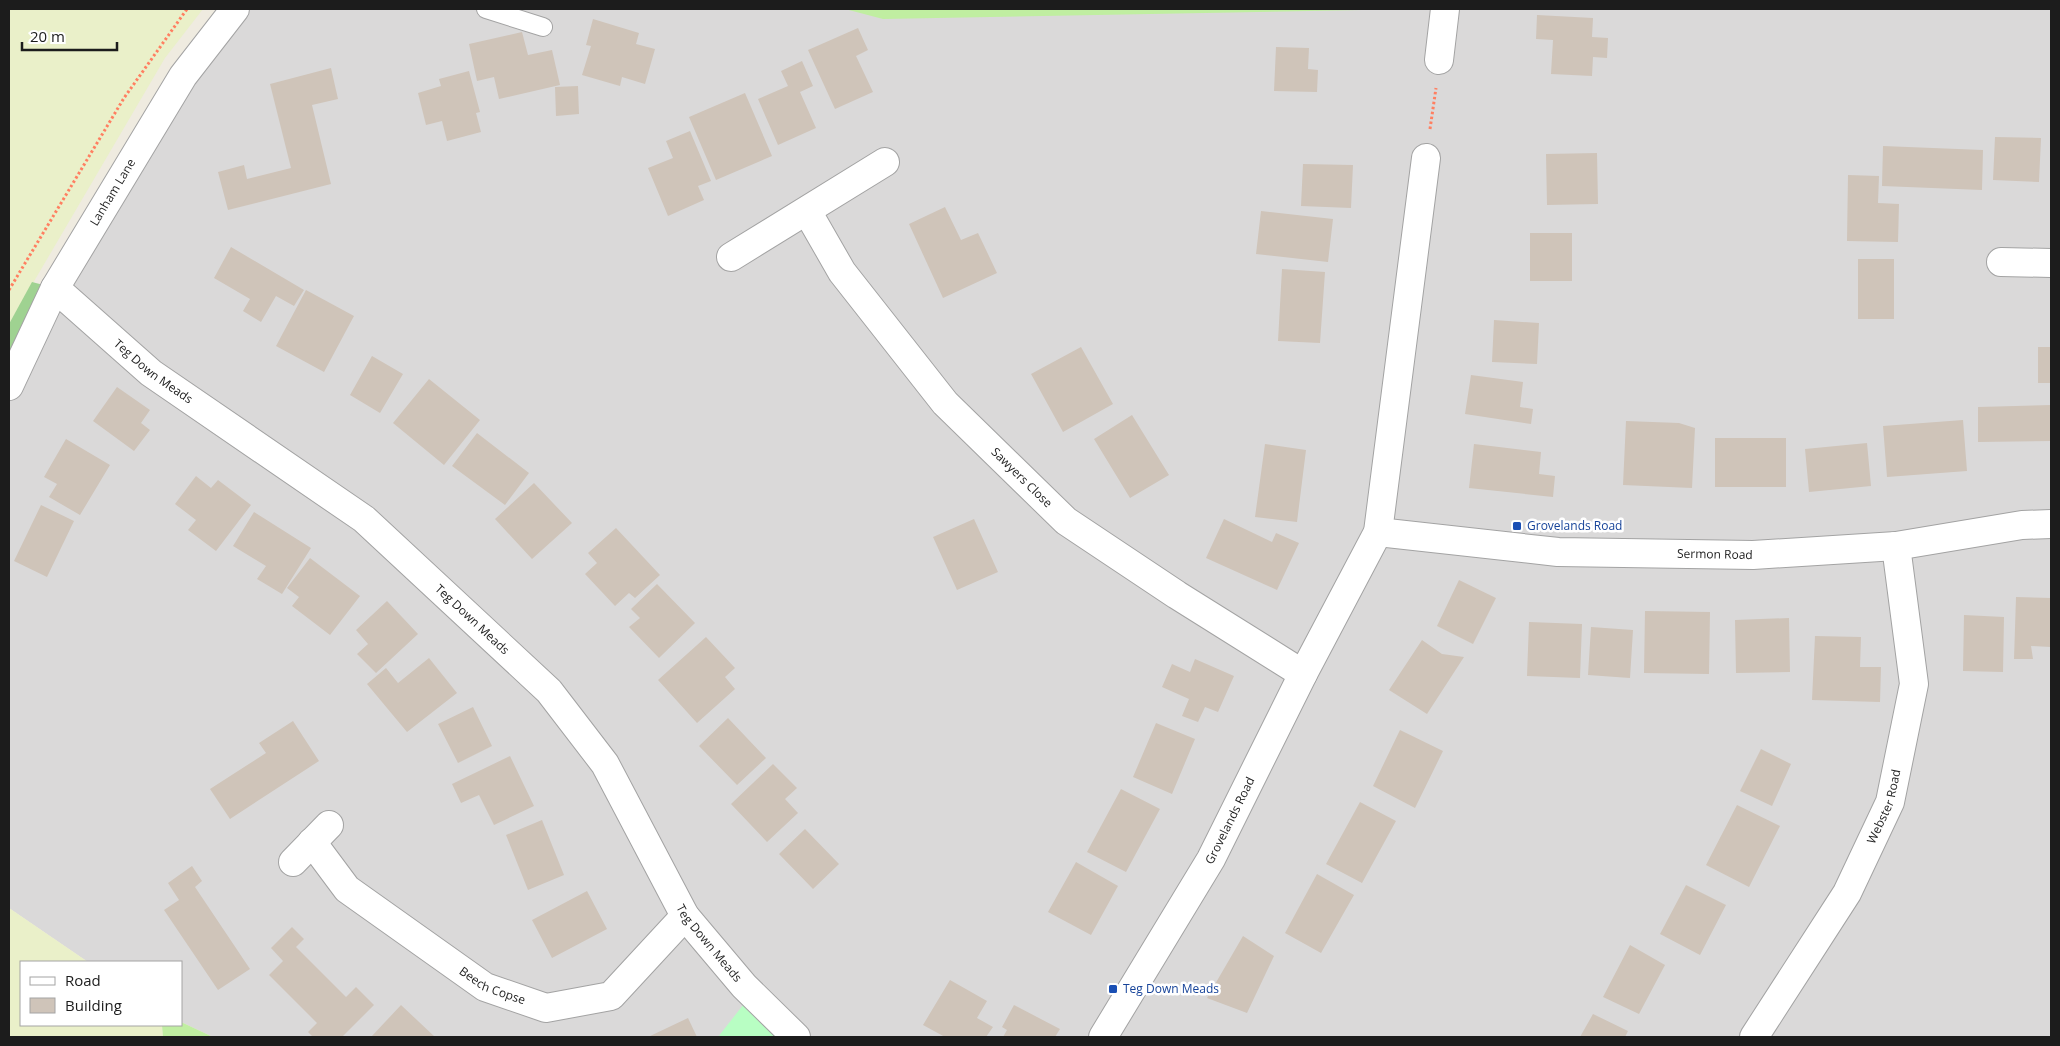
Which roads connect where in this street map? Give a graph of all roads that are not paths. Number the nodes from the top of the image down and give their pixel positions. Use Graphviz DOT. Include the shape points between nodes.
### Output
graph roads {
  1 [pos="235,9"];
  2 [pos="486,9"];
  3 [pos="1445,9"];
  4 [pos="543,26"];
  5 [pos="1439,60"];
  6 [pos="1426,158"];
  7 [pos="885,162"];
  8 [pos="807,211"];
  9 [pos="731,257"];
  10 [pos="2001,262"];
  11 [pos="2051,263"];
  12 [pos="55,288"];
  13 [pos="9,386"];
  14 [pos="2051,524"];
  15 [pos="1378,532"];
  16 [pos="1896,546"];
  17 [pos="1303,674"];
  18 [pos="293,862"];
  19 [pos="685,916"];
  20 [pos="796,1037"];
  21 [pos="1103,1037"];
  22 [pos="1754,1037"];
  1 -- 12 [label="street, Lanham Lane" via="183,76"];
  2 -- 4 [label="lane"];
  3 -- 5 [label="street"];
  6 -- 15 [label="street, Grovelands Road"];
  7 -- 8 [label="street"];
  8 -- 9 [label="street"];
  8 -- 17 [label="street, Sawyers Close" via="842,272 945,403 1066,521"];
  10 -- 11 [label="street"];
  12 -- 13 [label="street, Lanham Lane"];
  12 -- 19 [label="street, Teg Down Meads" via="151,373 364,519 549,691 605,764"];
  14 -- 16 [label="street, Sermon Road" via="2022,525"];
  15 -- 16 [label="street, Sermon Road" via="1558,552 1753,554"];
  15 -- 17 [label="street, Grovelands Road"];
  16 -- 22 [label="street, Webster Road" via="1914,684 1890,802 1847,893"];
  17 -- 21 [label="street, Grovelands Road" via="1211,859"];
  18 -- 19 [label="street, Beech Copse" via="320,833 347,889 485,987 546,1008 611,996"];
  19 -- 20 [label="street, Teg Down Meads" via="744,986"];
}
